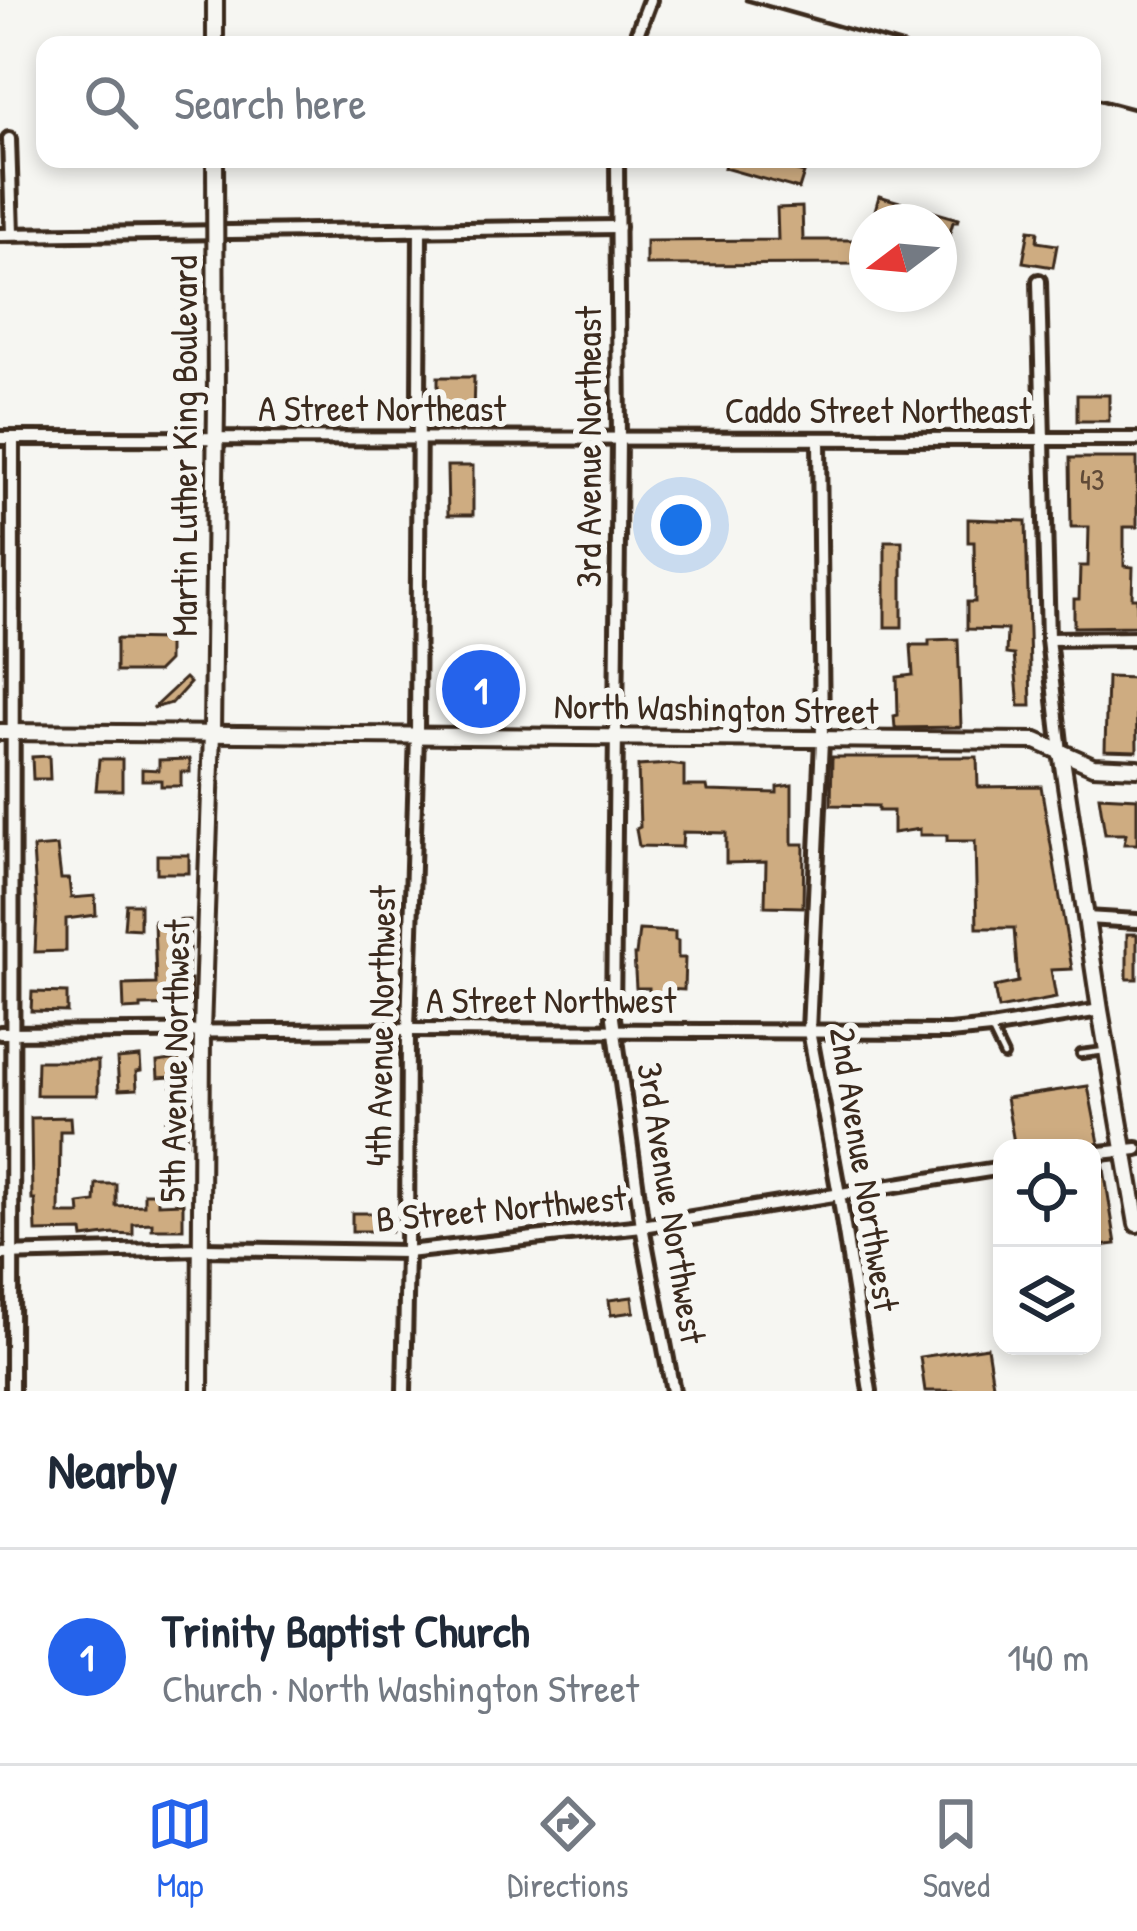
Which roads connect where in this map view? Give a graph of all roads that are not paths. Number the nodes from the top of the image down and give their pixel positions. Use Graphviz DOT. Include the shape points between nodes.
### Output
graph roads {
  1 [pos="215,0"];
  2 [pos="650,0"];
  3 [pos="215,36"];
  4 [pos="636,36"];
  5 [pos="9,139"];
  6 [pos="215,168"];
  7 [pos="617,168"];
  8 [pos="618,227"];
  9 [pos="419,230"];
  10 [pos="6,235"];
  11 [pos="1039,281"];
  12 [pos="6,438"];
  13 [pos="216,438"];
  14 [pos="418,438"];
  15 [pos="619,440"];
  16 [pos="819,440"];
  17 [pos="1044,440"];
  18 [pos="1137,440"];
  19 [pos="1137,638"];
  20 [pos="1048,639"];
  21 [pos="7,732"];
  22 [pos="212,733"];
  23 [pos="417,734"];
  24 [pos="616,736"];
  25 [pos="822,740"];
  26 [pos="1061,752"];
  27 [pos="1137,768"];
  28 [pos="1086,918"];
  29 [pos="1137,921"];
  30 [pos="1100,1010"];
  31 [pos="991,1028"];
  32 [pos="408,1030"];
  33 [pos="614,1030"];
  34 [pos="202,1031"];
  35 [pos="809,1031"];
  36 [pos="6,1033"];
  37 [pos="1107,1051"];
  38 [pos="1081,1054"];
  39 [pos="1004,1055"];
  40 [pos="1131,1149"];
  41 [pos="1101,1153"];
  42 [pos="993,1169"];
  43 [pos="839,1194"];
  44 [pos="1137,1224"];
  45 [pos="642,1226"];
  46 [pos="201,1249"];
  47 [pos="407,1252"];
  48 [pos="6,1254"];
  49 [pos="12,1391"];
  50 [pos="200,1391"];
  51 [pos="404,1391"];
  52 [pos="673,1391"];
  53 [pos="870,1391"];
  1 -- 3 [label="main road"];
  2 -- 4 [label="street"];
  5 -- 10 [label="street"];
  6 -- 13 [label="main road, Martin Luther King Boulevard, bridge"];
  7 -- 8 [label="street, 3rd Avenue Northeast"];
  8 -- 9 [label="street"];
  8 -- 15 [label="street, 3rd Avenue Northeast"];
  9 -- 10 [label="street"];
  9 -- 14 [label="street, 4th Avenue Northwest"];
  11 -- 17 [label="street"];
  12 -- 13 [label="street, A Street Northeast"];
  12 -- 21 [label="street"];
  13 -- 14 [label="street, A Street Northeast"];
  13 -- 22 [label="main road, Martin Luther King Boulevard"];
  14 -- 15 [label="street, A Street Northeast"];
  14 -- 23 [label="street, 4th Avenue Northwest"];
  15 -- 16 [label="street, Caddo Street Northeast"];
  15 -- 24 [label="street, 3rd Avenue Northeast"];
  16 -- 17 [label="street, Caddo Street Northeast"];
  16 -- 25 [label="street, 2nd Avenue Northwest"];
  17 -- 18 [label="street, Caddo Street Northeast"];
  17 -- 20 [label="street"];
  19 -- 20 [label="street"];
  20 -- 26 [label="street"];
  21 -- 22 [label="main road, North Washington Street"];
  21 -- 36 [label="street"];
  22 -- 23 [label="main road, North Washington Street"];
  22 -- 34 [label="main road, 5th Avenue Northwest"];
  23 -- 24 [label="main road, North Washington Street"];
  23 -- 32 [label="street, 4th Avenue Northwest"];
  24 -- 25 [label="main road, North Washington Street"];
  24 -- 33 [label="street, 3rd Avenue Northwest"];
  25 -- 26 [label="main road, North Washington Street" via="1036,741"];
  25 -- 35 [label="street, 2nd Avenue Northwest"];
  26 -- 27 [label="main road, North Washington Street" via="1093,766"];
  26 -- 28 [label="main road"];
  28 -- 29 [label="street"];
  28 -- 30 [label="main road"];
  30 -- 31 [label="street, A Street Northwest"];
  30 -- 37 [label="main road"];
  31 -- 35 [label="street, A Street Northwest"];
  31 -- 39 [label="lane"];
  32 -- 33 [label="street, A Street Northwest"];
  32 -- 34 [label="street, A Street Northwest"];
  32 -- 47 [label="street, 4th Avenue Northwest"];
  33 -- 35 [label="street, A Street Northwest"];
  33 -- 45 [label="street, 3rd Avenue Northwest"];
  34 -- 36 [label="street, A Street Northwest"];
  34 -- 46 [label="main road, 5th Avenue Northwest"];
  35 -- 43 [label="street, 2nd Avenue Northwest"];
  36 -- 48 [label="street"];
  37 -- 38 [label="lane"];
  37 -- 40 [label="main road"];
  40 -- 41 [label="street"];
  40 -- 44 [label="main road"];
  42 -- 43 [label="street, B Street Northwest"];
  43 -- 45 [label="street, B Street Northwest"];
  43 -- 53 [label="street, 2nd Avenue Northwest"];
  45 -- 47 [label="street, B Street Northwest"];
  45 -- 52 [label="street, 3rd Avenue Northwest"];
  46 -- 47 [label="street, B Street Northwest"];
  46 -- 48 [label="street, B Street Northwest"];
  46 -- 50 [label="main road, 5th Avenue Northwest"];
  47 -- 51 [label="street, 4th Avenue Northwest"];
  48 -- 49 [label="street"];
}
